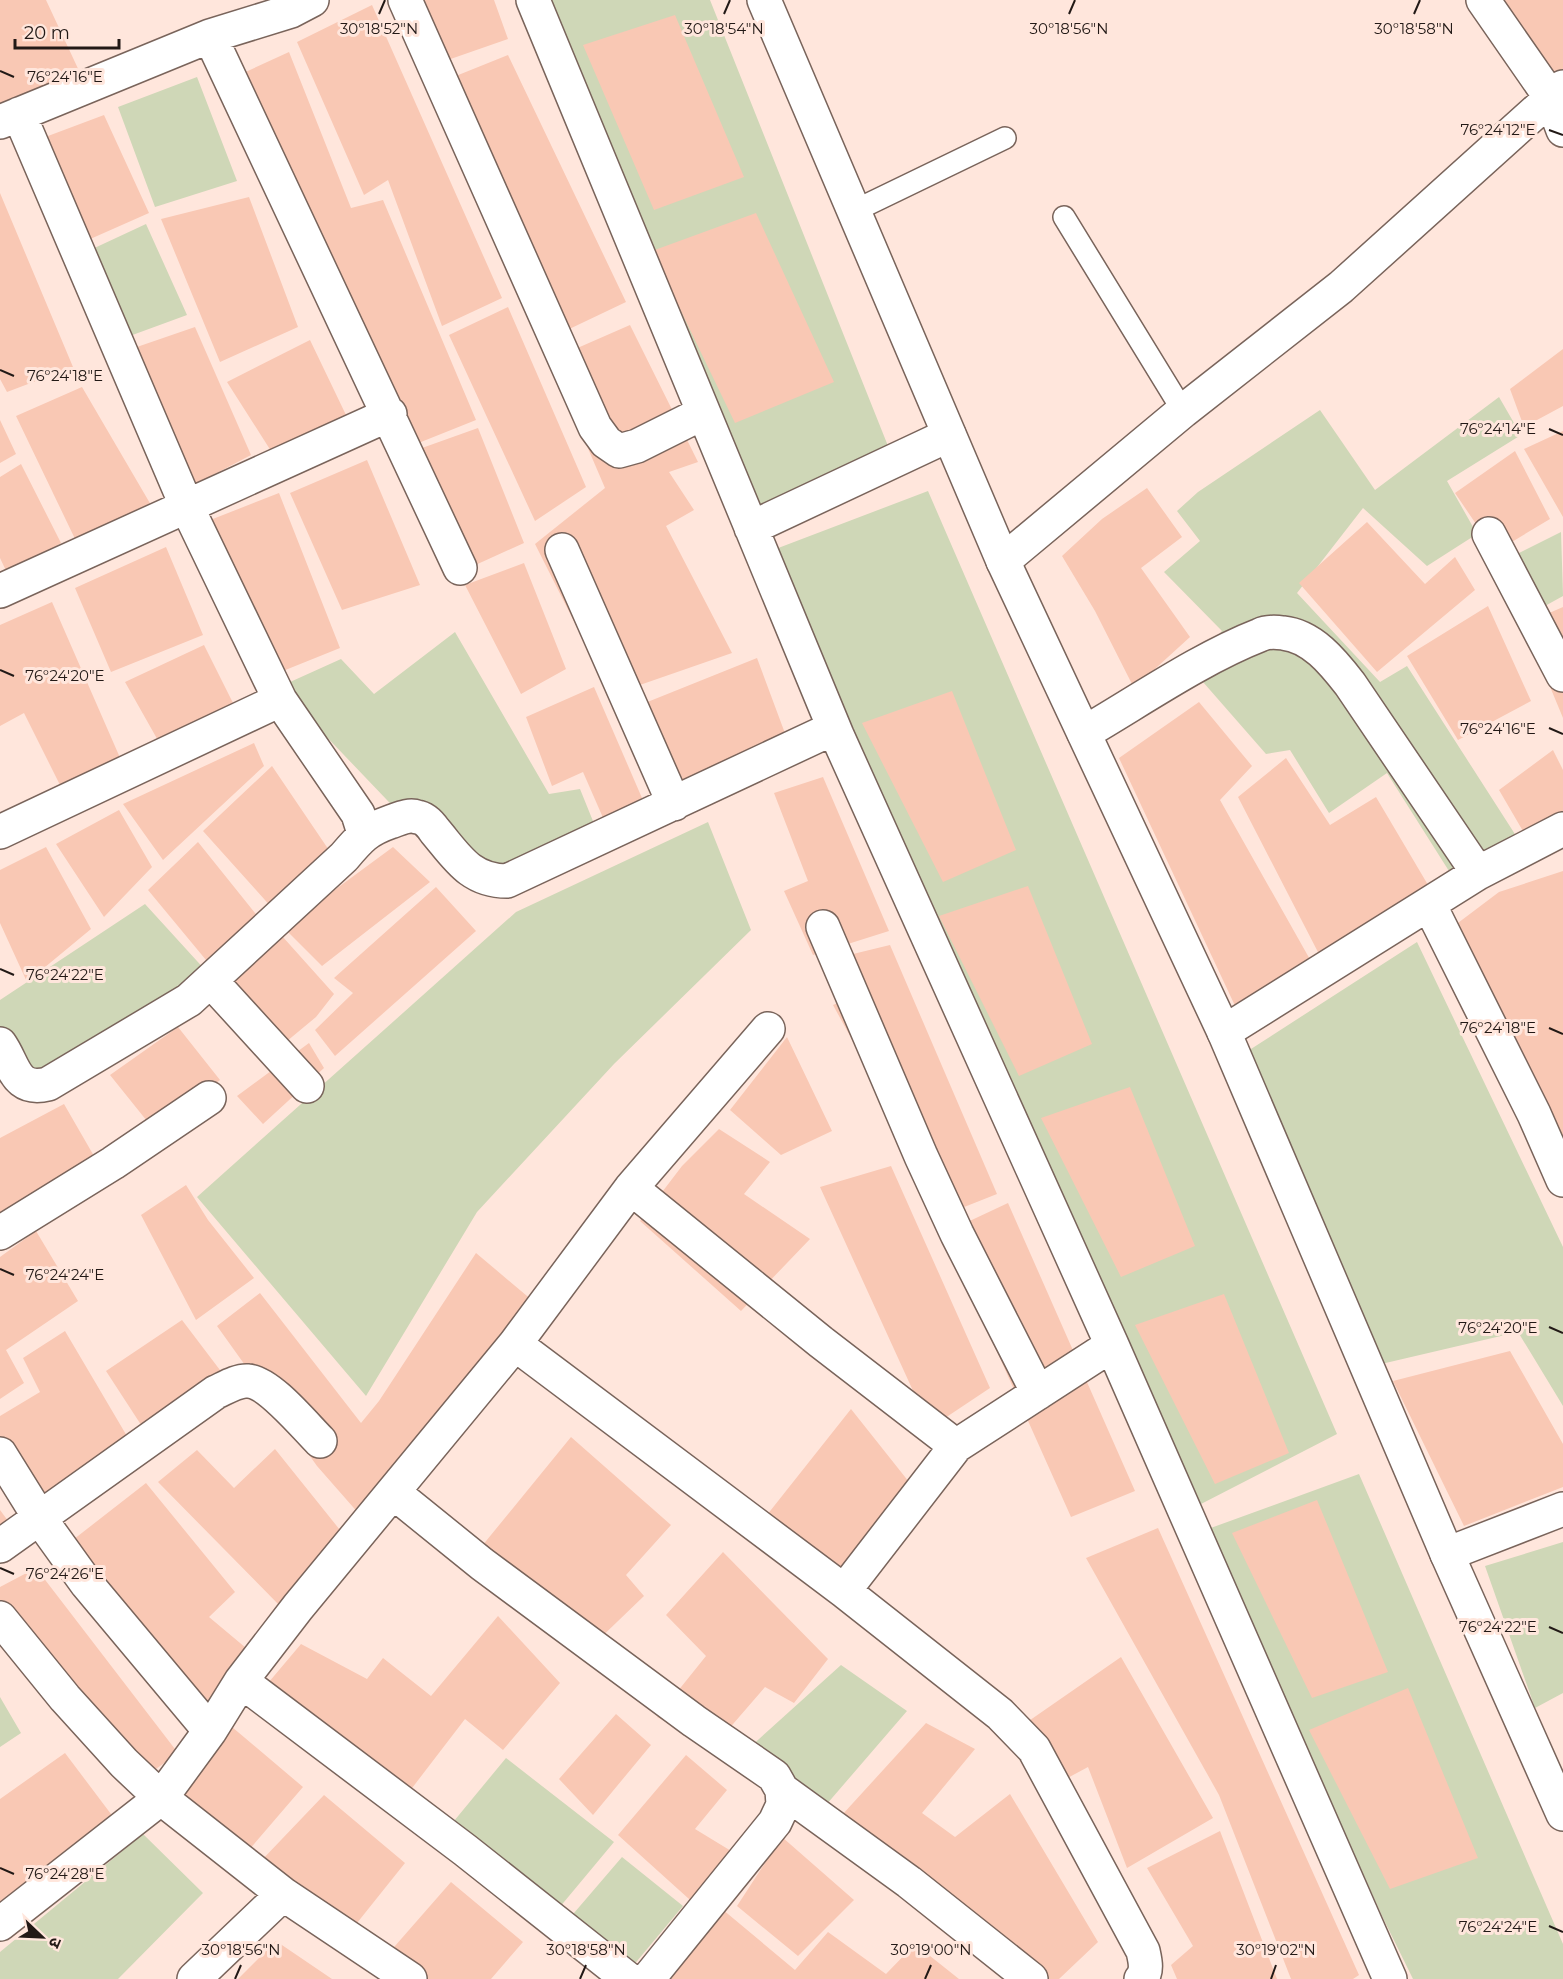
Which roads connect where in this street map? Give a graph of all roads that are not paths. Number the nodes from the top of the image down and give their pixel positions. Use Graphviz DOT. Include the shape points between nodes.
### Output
graph roads {
  1 [pos="312,0"];
  2 [pos="405,0"];
  3 [pos="533,0"];
  4 [pos="764,0"];
  5 [pos="1483,0"];
  6 [pos="210,36"];
  7 [pos="1557,92"];
  8 [pos="9,118"];
  9 [pos="1563,130"];
  10 [pos="1005,138"];
  11 [pos="854,211"];
  12 [pos="1064,217"];
  13 [pos="1183,411"];
  14 [pos="703,413"];
  15 [pos="390,414"];
  16 [pos="949,435"];
  17 [pos="187,507"];
  18 [pos="751,528"];
  19 [pos="1488,534"];
  20 [pos="562,550"];
  21 [pos="1003,561"];
  22 [pos="460,568"];
  23 [pos="1,587"];
  24 [pos="1563,675"];
  25 [pos="280,700"];
  26 [pos="834,728"];
  27 [pos="1084,734"];
  28 [pos="674,804"];
  29 [pos="1563,829"];
  30 [pos="0,832"];
  31 [pos="364,833"];
  32 [pos="1478,873"];
  33 [pos="1430,906"];
  34 [pos="823,927"];
  35 [pos="211,981"];
  36 [pos="768,1029"];
  37 [pos="1224,1032"];
  38 [pos="0,1044"];
  39 [pos="308,1086"];
  40 [pos="209,1098"];
  41 [pos="1563,1180"];
  42 [pos="631,1188"];
  43 [pos="0,1233"];
  44 [pos="515,1344"];
  45 [pos="1112,1345"];
  46 [pos="1038,1393"];
  47 [pos="320,1441"];
  48 [pos="956,1446"];
  49 [pos="0,1454"];
  50 [pos="393,1492"];
  51 [pos="1563,1509"];
  52 [pos="41,1520"];
  53 [pos="0,1546"];
  54 [pos="1447,1554"];
  55 [pos="844,1591"];
  56 [pos="0,1618"];
  57 [pos="241,1681"];
  58 [pos="210,1731"];
  59 [pos="782,1790"];
  60 [pos="161,1798"];
  61 [pos="1563,1814"];
  62 [pos="282,1894"];
  63 [pos="0,1924"];
  64 [pos="194,1979"];
  65 [pos="410,1979"];
  66 [pos="628,1979"];
  67 [pos="648,1979"];
  68 [pos="1031,1979"];
  69 [pos="1141,1979"];
  70 [pos="1390,1979"];
  1 -- 6 [label="street" via="291,11"];
  2 -- 14 [label="street" via="595,427 619,451"];
  3 -- 14 [label="street"];
  4 -- 11 [label="street"];
  5 -- 7 [label="street"];
  6 -- 8 [label="street"];
  6 -- 15 [label="street"];
  7 -- 9 [label="street"];
  7 -- 13 [label="street" via="1341,287"];
  8 -- 17 [label="street"];
  10 -- 11 [label="lane"];
  11 -- 16 [label="street"];
  12 -- 13 [label="lane"];
  13 -- 21 [label="street"];
  14 -- 18 [label="street"];
  15 -- 17 [label="street"];
  15 -- 22 [label="street"];
  16 -- 18 [label="street"];
  16 -- 21 [label="street"];
  17 -- 23 [label="street"];
  17 -- 25 [label="street"];
  18 -- 26 [label="street"];
  19 -- 24 [label="street"];
  20 -- 28 [label="street"];
  21 -- 27 [label="street"];
  25 -- 30 [label="street"];
  25 -- 31 [label="street" via="358,814"];
  26 -- 28 [label="street"];
  26 -- 45 [label="street"];
  27 -- 32 [label="street" via="1263,633 1304,639 1332,660 1350,684"];
  27 -- 37 [label="street"];
  28 -- 31 [label="street" via="507,881 486,881 463,865 419,817 396,820"];
  29 -- 32 [label="street"];
  31 -- 35 [label="street" via="344,857"];
  32 -- 33 [label="street"];
  33 -- 37 [label="street"];
  33 -- 41 [label="street"];
  34 -- 46 [label="street" via="939,1195"];
  35 -- 38 [label="street" via="189,1000 48,1084 25,1084"];
  35 -- 39 [label="street"];
  36 -- 42 [label="street"];
  37 -- 54 [label="street"];
  40 -- 43 [label="street"];
  42 -- 44 [label="street"];
  42 -- 48 [label="street"];
  44 -- 50 [label="street"];
  44 -- 55 [label="street"];
  45 -- 46 [label="street"];
  45 -- 70 [label="street"];
  46 -- 48 [label="street"];
  47 -- 52 [label="street" via="263,1385 247,1380 216,1392"];
  48 -- 55 [label="street"];
  49 -- 52 [label="street"];
  50 -- 57 [label="street"];
  50 -- 59 [label="street" via="502,1578 774,1776"];
  51 -- 54 [label="street"];
  52 -- 53 [label="street"];
  52 -- 58 [label="street" via="87,1584"];
  54 -- 61 [label="street"];
  55 -- 69 [label="street" via="1000,1714 1034,1749 1143,1951 1146,1964"];
  56 -- 60 [label="street" via="102,1739"];
  57 -- 58 [label="street"];
  57 -- 66 [label="street"];
  58 -- 60 [label="street"];
  59 -- 67 [label="street" via="783,1805 775,1822"];
  59 -- 68 [label="street" via="871,1853"];
  60 -- 62 [label="street"];
  60 -- 63 [label="street"];
  62 -- 64 [label="street"];
  62 -- 65 [label="street"];
}
